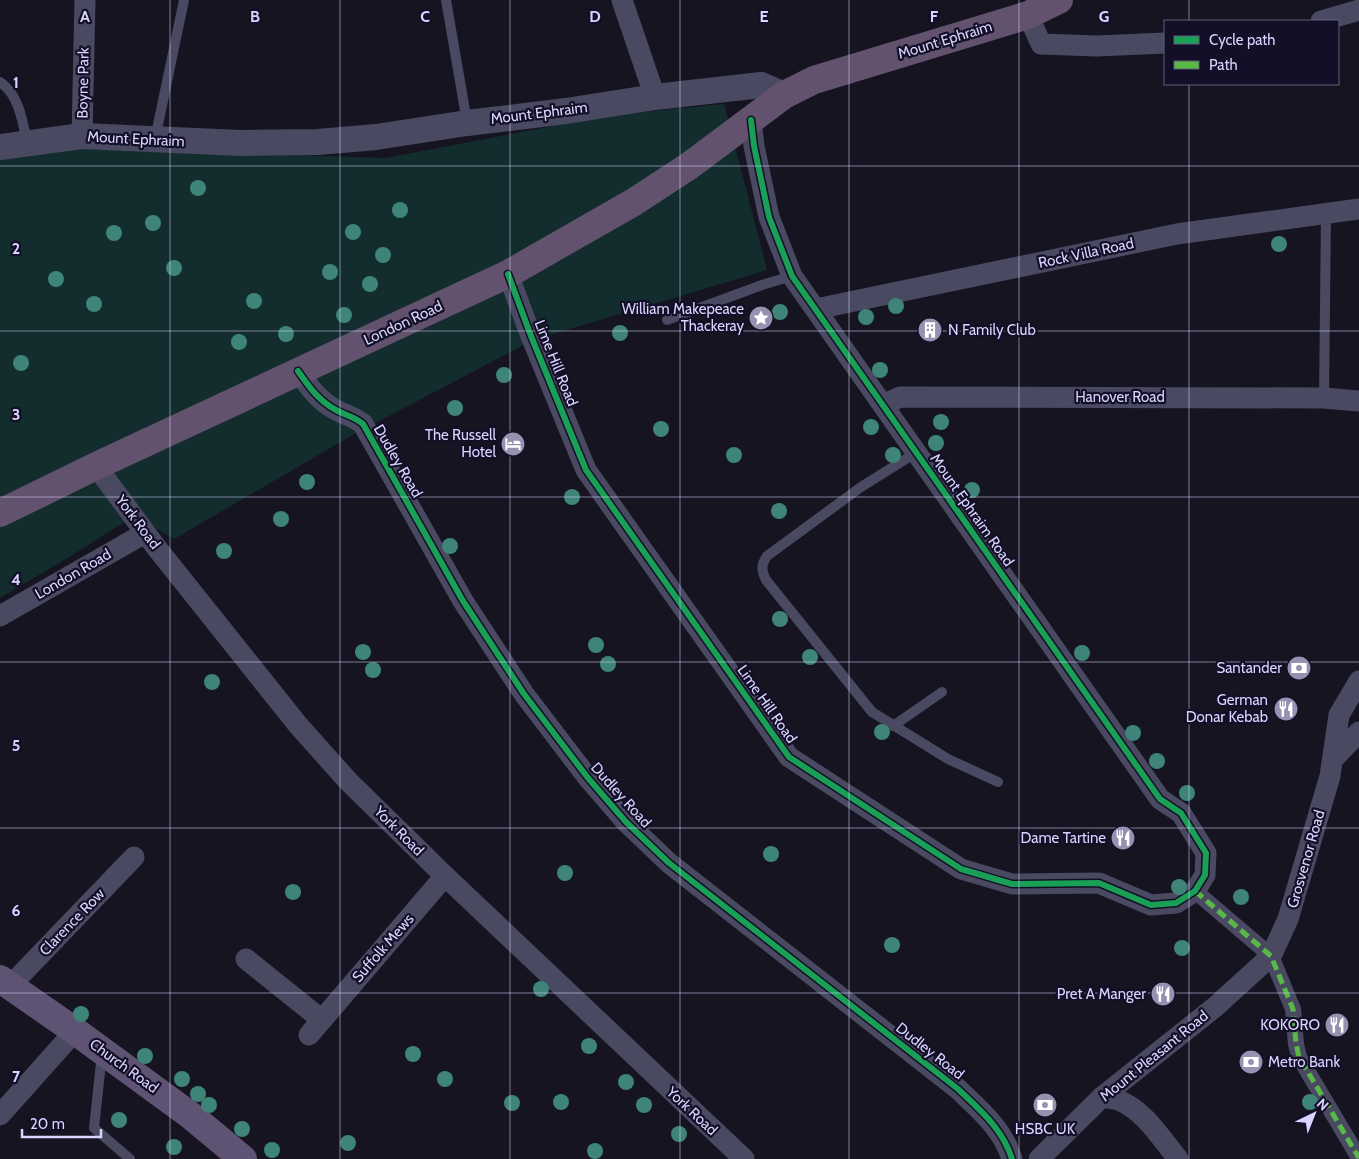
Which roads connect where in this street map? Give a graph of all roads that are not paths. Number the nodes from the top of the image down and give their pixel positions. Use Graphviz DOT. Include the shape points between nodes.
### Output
graph roads {
  1 [pos="85,0"];
  2 [pos="184,0"];
  3 [pos="446,0"];
  4 [pos="622,0"];
  5 [pos="1059,0"];
  6 [pos="1359,10"];
  7 [pos="1028,15"];
  8 [pos="1324,20"];
  9 [pos="1164,43"];
  10 [pos="0,82"];
  11 [pos="784,96"];
  12 [pos="655,97"];
  13 [pos="751,120"];
  14 [pos="467,123"];
  15 [pos="82,136"];
  16 [pos="155,140"];
  17 [pos="27,143"];
  18 [pos="0,148"];
  19 [pos="1359,210"];
  20 [pos="1326,214"];
  21 [pos="508,274"];
  22 [pos="792,276"];
  23 [pos="816,309"];
  24 [pos="667,320"];
  25 [pos="298,371"];
  26 [pos="1324,398"];
  27 [pos="1359,402"];
  28 [pos="883,405"];
  29 [pos="916,452"];
  30 [pos="96,466"];
  31 [pos="0,514"];
  32 [pos="145,533"];
  33 [pos="0,616"];
  34 [pos="1359,680"];
  35 [pos="942,692"];
  36 [pos="893,726"];
  37 [pos="1359,732"];
  38 [pos="1334,758"];
  39 [pos="998,782"];
  40 [pos="134,858"];
  41 [pos="445,876"];
  42 [pos="1195,891"];
  43 [pos="1270,956"];
  44 [pos="246,959"];
  45 [pos="5,983"];
  46 [pos="75,1031"];
  47 [pos="103,1051"];
  48 [pos="1102,1097"];
  49 [pos="0,1115"];
  50 [pos="1359,1158"];
  51 [pos="130,1159"];
  52 [pos="243,1159"];
  53 [pos="744,1159"];
  54 [pos="1012,1159"];
  55 [pos="1039,1159"];
  56 [pos="1178,1159"];
  1 -- 15 [label="street, Boyne Park"];
  2 -- 16 [label="lane"];
  3 -- 14 [label="lane"];
  4 -- 12 [label="street"];
  5 -- 7 [label="highway, Mount Ephraim"];
  6 -- 8 [label="street"];
  7 -- 9 [label="street" via="1042,44"];
  7 -- 11 [label="highway, Mount Ephraim" via="814,80"];
  10 -- 17 [label="lane" via="9,89 22,116"];
  11 -- 12 [label="street, Mount Ephraim" via="761,85"];
  11 -- 13 [label="highway, London Road"];
  12 -- 14 [label="street, Mount Ephraim"];
  13 -- 21 [label="highway, London Road" via="634,202"];
  13 -- 22 [label="street, Mount Ephraim Road" via="769,217"];
  14 -- 16 [label="street, Mount Ephraim" via="318,142 265,144"];
  15 -- 16 [label="street, Mount Ephraim"];
  15 -- 17 [label="street, Mount Ephraim"];
  17 -- 18 [label="street, Mount Ephraim"];
  19 -- 20 [label="street, Rock Villa Road"];
  20 -- 23 [label="street, Rock Villa Road" via="1177,234"];
  20 -- 26 [label="lane"];
  21 -- 25 [label="highway, London Road"];
  21 -- 42 [label="street, Lime Hill Road" via="586,470 789,757 960,869 1012,884 1099,883 1151,905 1176,903"];
  22 -- 23 [label="street, Mount Ephraim Road"];
  22 -- 24 [label="lane"];
  23 -- 28 [label="street, Mount Ephraim Road"];
  25 -- 30 [label="highway, London Road"];
  25 -- 54 [label="street, Dudley Road" via="320,400 363,424 473,617 524,694 626,822 669,863 958,1089 998,1129 1008,1144"];
  26 -- 27 [label="street, Hanover Road"];
  26 -- 28 [label="street, Hanover Road" via="900,397"];
  28 -- 29 [label="street, Mount Ephraim Road"];
  29 -- 36 [label="lane" via="861,486 767,556 762,571 872,712"];
  29 -- 42 [label="street, Mount Ephraim Road" via="1160,799 1181,813 1206,853 1206,875"];
  30 -- 31 [label="highway, London Road"];
  30 -- 32 [label="street, York Road"];
  32 -- 33 [label="street, London Road"];
  32 -- 41 [label="street, York Road" via="298,725 348,781"];
  34 -- 38 [label="street, Grosvenor Road" via="1340,715"];
  35 -- 36 [label="lane"];
  36 -- 39 [label="lane" via="948,759"];
  37 -- 38 [label="street, Grosvenor Road"];
  38 -- 43 [label="street, Grosvenor Road" via="1288,919"];
  40 -- 45 [label="street, Clarence Row"];
  41 -- 44 [label="street, Suffolk Mews" via="315,1028"];
  41 -- 53 [label="street, York Road"];
  42 -- 43 [label="street"];
  43 -- 48 [label="street, Mount Pleasant Road" via="1215,1007"];
  43 -- 50 [label="street" via="1293,1008 1299,1057"];
  45 -- 46 [label="main road, Church Road"];
  46 -- 47 [label="main road, Church Road"];
  46 -- 49 [label="street"];
  47 -- 51 [label="lane" via="94,1128"];
  47 -- 52 [label="main road, Church Road"];
  48 -- 55 [label="street, Mount Pleasant Road"];
  48 -- 56 [label="street" via="1118,1100 1133,1108"];
}
